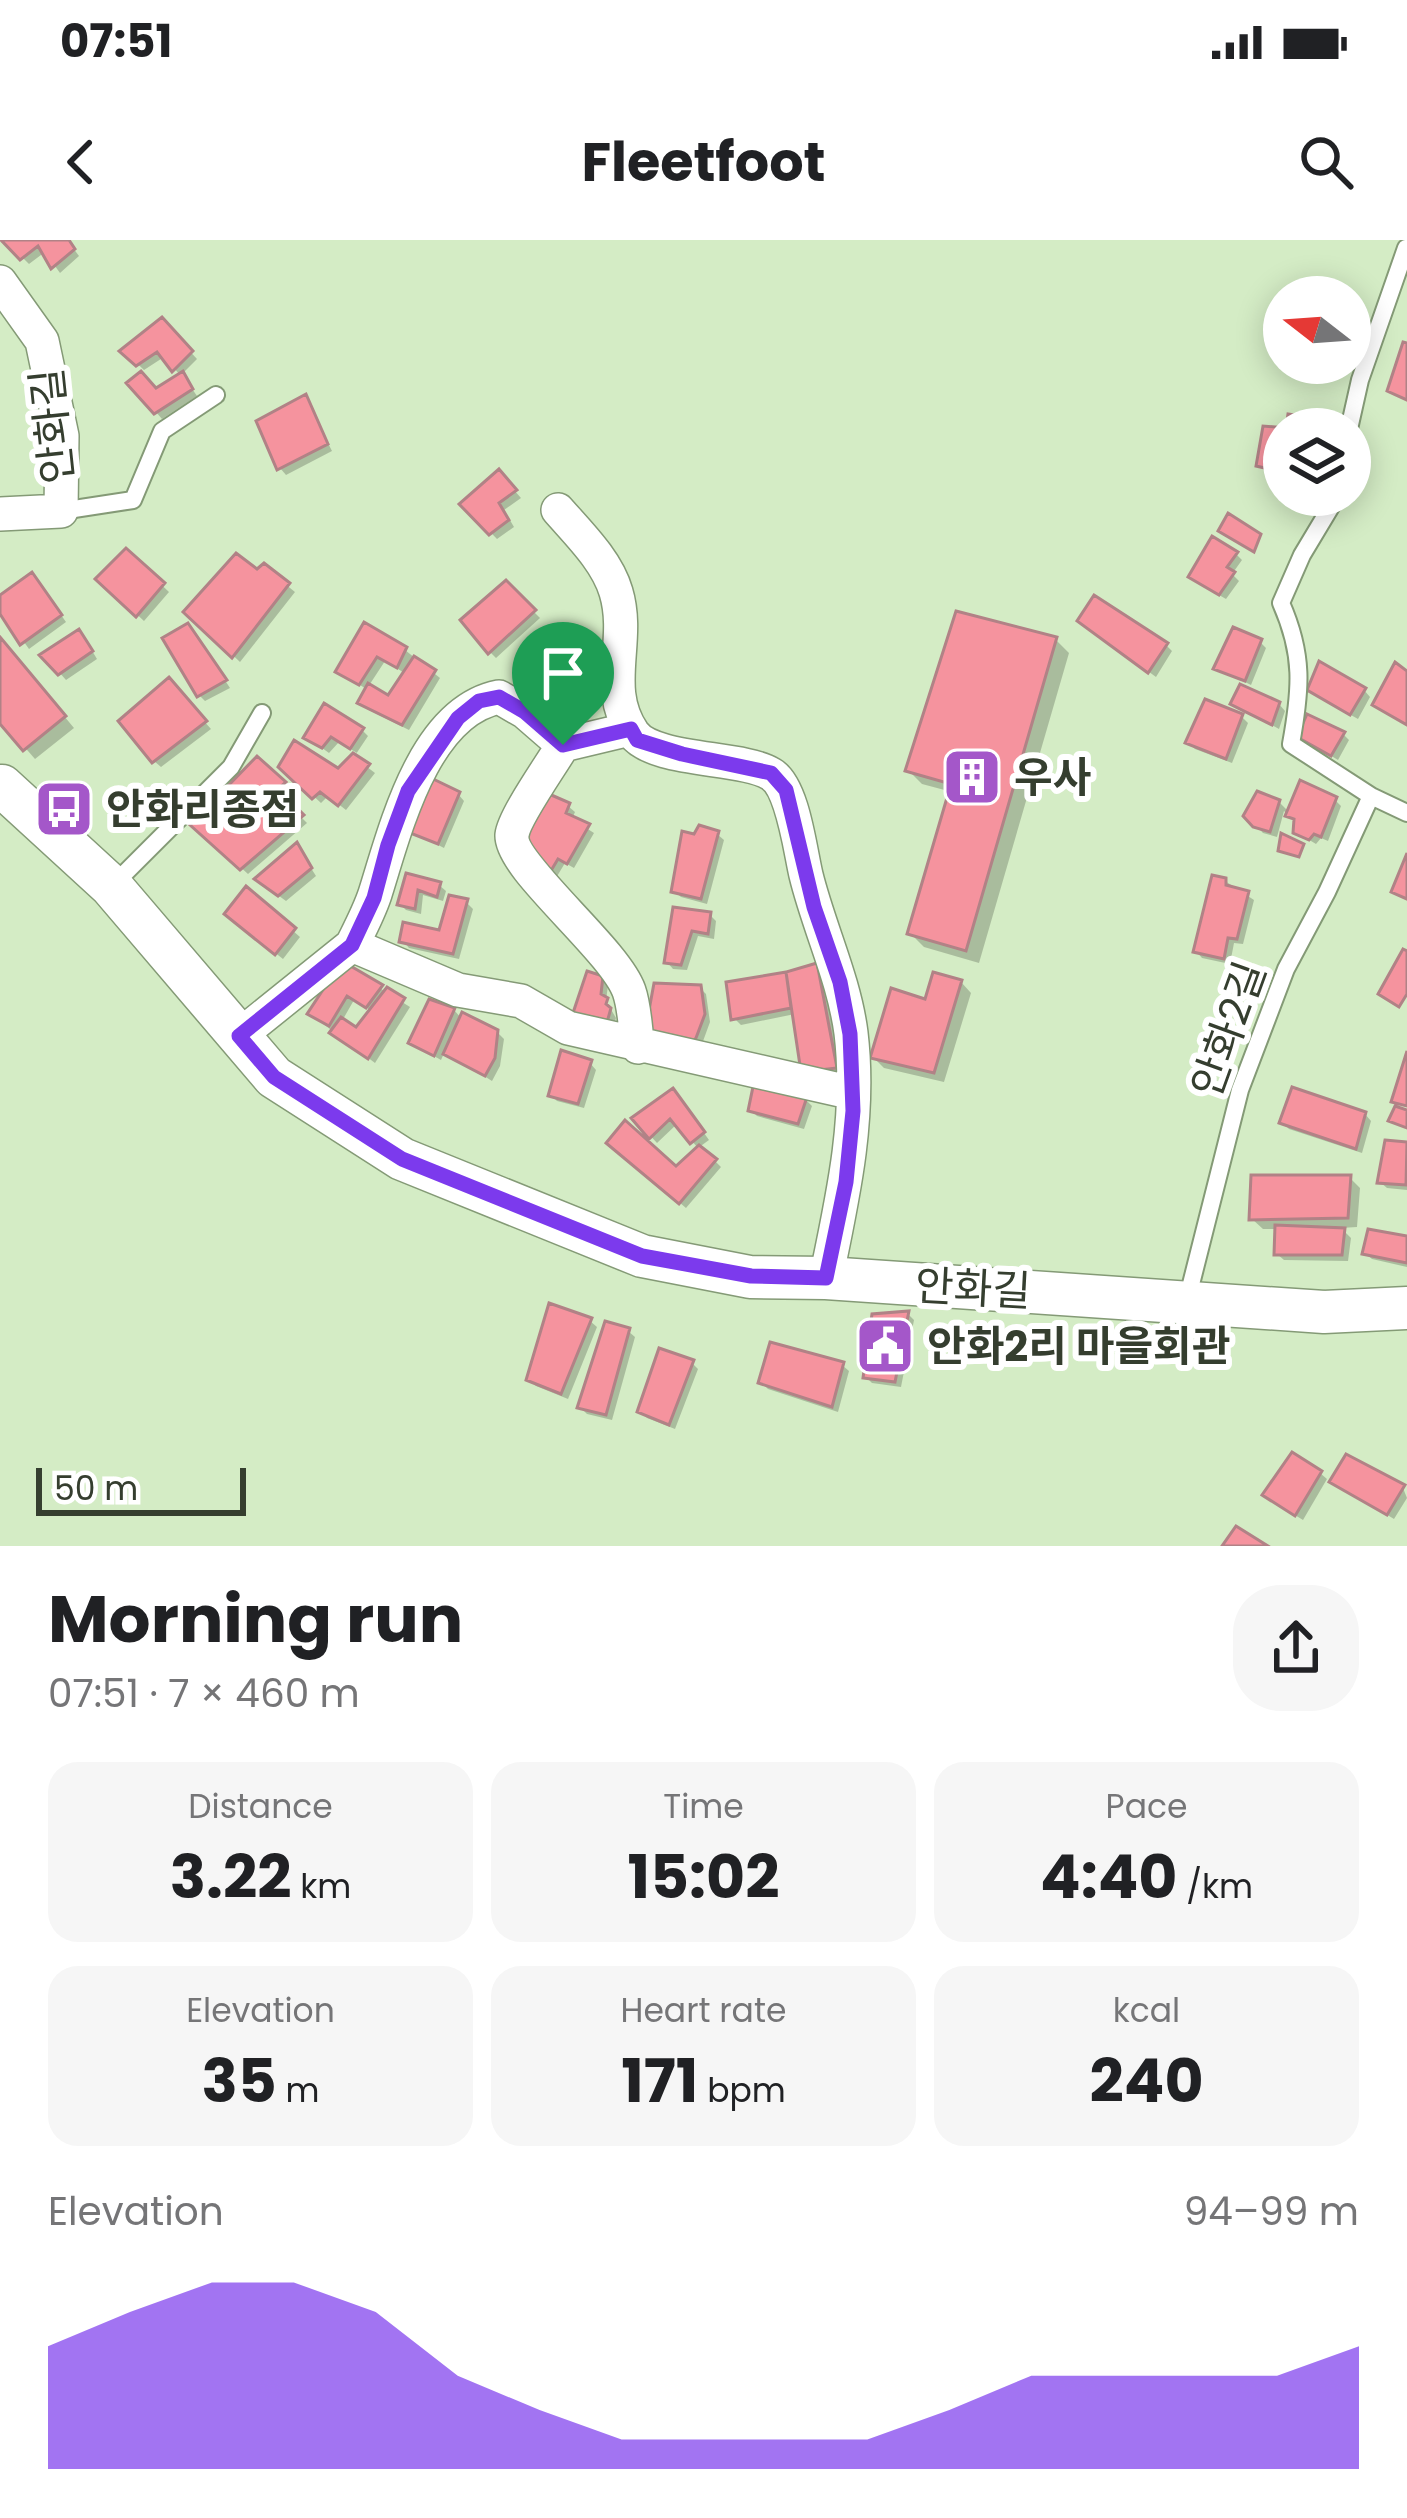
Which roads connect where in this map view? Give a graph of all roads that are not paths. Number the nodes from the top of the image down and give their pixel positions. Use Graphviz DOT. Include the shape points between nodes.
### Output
graph roads {
  1 [pos="1406,248"];
  2 [pos="0,282"];
  3 [pos="216,394"];
  4 [pos="1354,408"];
  5 [pos="558,510"];
  6 [pos="61,511"];
  7 [pos="0,514"];
  8 [pos="1325,516"];
  9 [pos="262,713"];
  10 [pos="631,729"];
  11 [pos="563,745"];
  12 [pos="1,785"];
  13 [pos="1371,796"];
  14 [pos="1407,813"];
  15 [pos="111,886"];
  16 [pos="352,945"];
  17 [pos="239,1036"];
  18 [pos="638,1047"];
  19 [pos="853,1094"];
  20 [pos="826,1278"];
  21 [pos="1187,1300"];
  22 [pos="1407,1308"];
  1 -- 4 [label="lane"];
  2 -- 6 [label="street, 안화길" via="43,341 62,436"];
  3 -- 6 [label="lane, 안화길" via="162,431 133,500"];
  5 -- 10 [label="street" via="616,591 617,706"];
  6 -- 7 [label="street, 안화길"];
  8 -- 13 [label="lane" via="1281,603 1301,687 1291,744"];
  9 -- 15 [label="lane" via="231,767"];
  10 -- 11 [label="street"];
  10 -- 19 [label="street" via="637,740 771,773 786,790 840,982"];
  11 -- 16 [label="street" via="499,697 458,718 408,791"];
  11 -- 18 [label="street" via="518,818 513,846 615,967 629,990"];
  12 -- 15 [label="street, 안화길"];
  13 -- 14 [label="lane"];
  13 -- 21 [label="lane, 안화2길" via="1286,969 1240,1090"];
  15 -- 17 [label="street, 안화길"];
  16 -- 17 [label="street"];
  16 -- 18 [label="street" via="458,990 521,1000 568,1028"];
  17 -- 20 [label="street, 안화길" via="274,1077 402,1159 642,1256 751,1276"];
  18 -- 19 [label="street"];
  19 -- 20 [label="street"];
  20 -- 21 [label="street, 안화길"];
  21 -- 22 [label="street, 안화길" via="1324,1312"];
}
